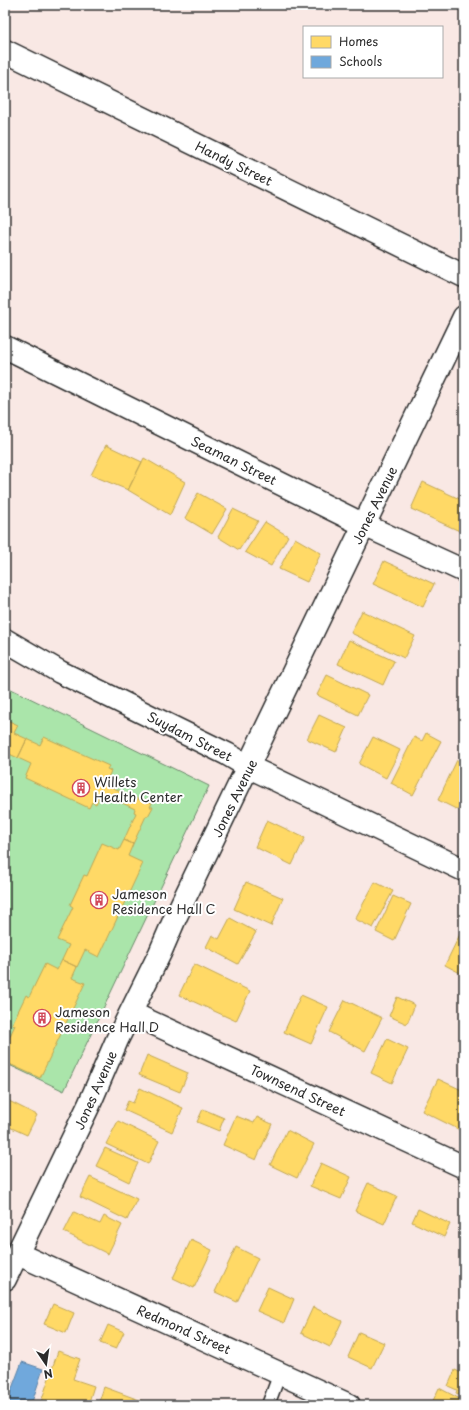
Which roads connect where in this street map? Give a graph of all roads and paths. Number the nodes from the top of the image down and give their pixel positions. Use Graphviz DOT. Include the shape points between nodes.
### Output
graph roads {
  1 [pos="5,51"];
  2 [pos="464,276"];
  3 [pos="464,317"];
  4 [pos="5,347"];
  5 [pos="364,525"];
  6 [pos="464,571"];
  7 [pos="5,640"];
  8 [pos="249,767"];
  9 [pos="464,870"];
  10 [pos="131,1012"];
  11 [pos="464,1167"];
  12 [pos="18,1254"];
  13 [pos="5,1279"];
  14 [pos="280,1374"];
  15 [pos="268,1405"];
  16 [pos="349,1405"];
  1 -- 2 [label="street, Handy Street"];
  3 -- 5 [label="street, Jones Avenue"];
  4 -- 5 [label="street, Seaman Street"];
  5 -- 6 [label="street, Seaman Street"];
  5 -- 8 [label="street, Jones Avenue"];
  7 -- 8 [label="street, Suydam Street" via="60,672"];
  8 -- 9 [label="street, Suydam Street"];
  8 -- 10 [label="street, Jones Avenue"];
  10 -- 11 [label="street, Townsend Street"];
  10 -- 12 [label="street, Jones Avenue"];
  12 -- 13 [label="street, Jones Avenue"];
  12 -- 14 [label="street, Redmond Street"];
  14 -- 15 [label="lane"];
  14 -- 16 [label="street, Redmond Street"];
}
